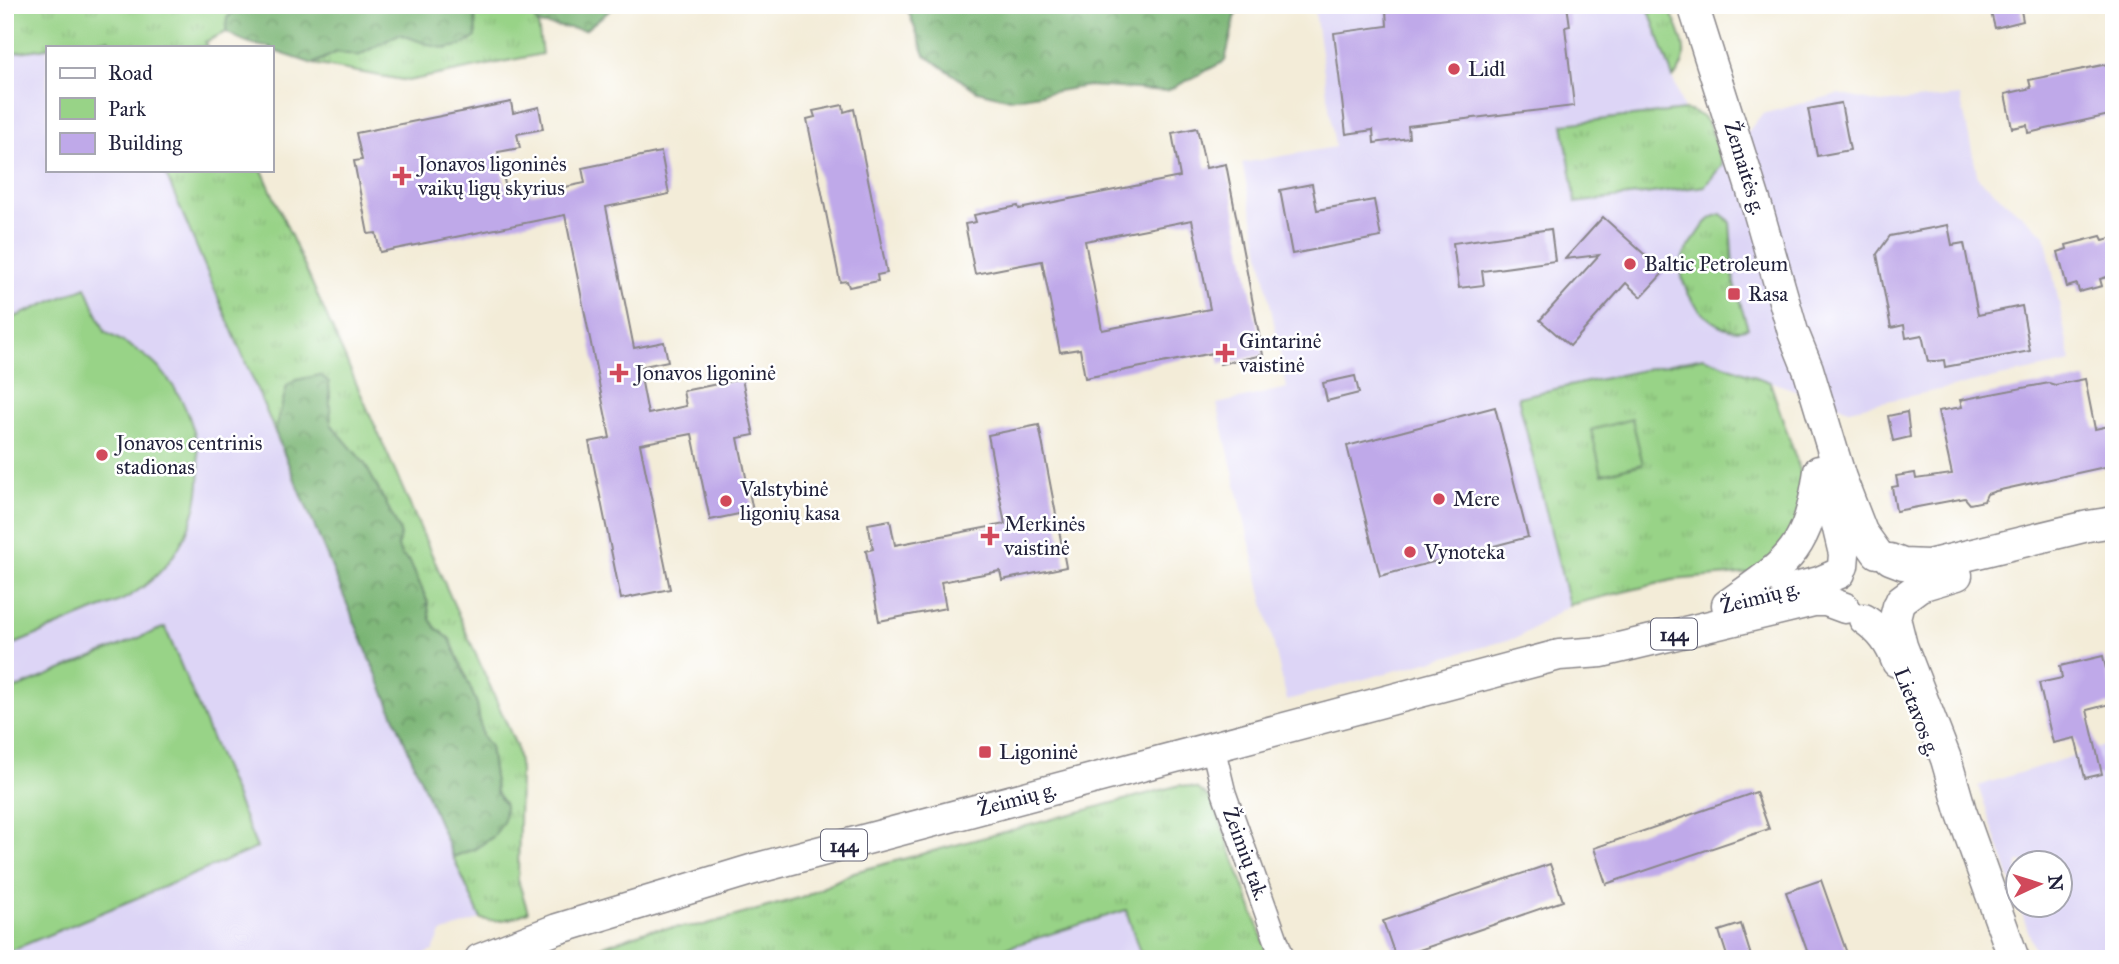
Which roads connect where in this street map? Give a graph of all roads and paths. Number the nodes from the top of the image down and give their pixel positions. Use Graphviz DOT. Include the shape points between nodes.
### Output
graph roads {
  1 [pos="1693,5"];
  2 [pos="1793,332"];
  3 [pos="1821,461"];
  4 [pos="2114,522"];
  5 [pos="2114,534"];
  6 [pos="1883,556"];
  7 [pos="1842,569"];
  8 [pos="1962,574"];
  9 [pos="1899,603"];
  10 [pos="1727,605"];
  11 [pos="1788,607"];
  12 [pos="1855,614"];
  13 [pos="1559,655"];
  14 [pos="1905,667"];
  15 [pos="1213,748"];
  16 [pos="480,959"];
  17 [pos="1283,959"];
  18 [pos="2014,959"];
  1 -- 2 [label="main road, Žemaitės g."];
  2 -- 3 [label="main road, Žemaitės g." via="1799,379"];
  2 -- 6 [label="main road, Žemaitės g." via="1862,532"];
  3 -- 7 [label="main road, Žemaitės g." via="1842,542"];
  3 -- 10 [label="main road" via="1809,524 1796,549"];
  4 -- 6 [label="main road, Žeimių g. / 144" via="1928,565 1903,564"];
  5 -- 8 [label="main road"];
  6 -- 7 [label="main road, Žeimių g. / 144" via="1855,556"];
  6 -- 9 [label="main road" via="1903,577"];
  7 -- 10 [label="main road, Žeimių g. / 144" via="1819,583"];
  7 -- 12 [label="main road" via="1837,587 1841,602"];
  8 -- 9 [label="main road" via="1920,586"];
  8 -- 14 [label="main road" via="1920,607"];
  9 -- 12 [label="main road" via="1879,619"];
  9 -- 14 [label="main road, Lietavos g." via="1895,618"];
  10 -- 13 [label="main road, Žeimių g. / 144" via="1598,637"];
  11 -- 12 [label="main road, Žeimių g. / 144" via="1826,601"];
  11 -- 13 [label="main road, Žeimių g. / 144" via="1602,652"];
  11 -- 14 [label="main road" via="1847,625"];
  12 -- 14 [label="main road, Lietavos g." via="1883,634"];
  13 -- 15 [label="main road, Žeimių g. / 144"];
  14 -- 18 [label="main road, Lietavos g." via="1937,764 1961,811"];
  15 -- 16 [label="main road, Žeimių g. / 144" via="754,869 557,929"];
  15 -- 17 [label="street, Žeimių tak." via="1224,793"];
}
